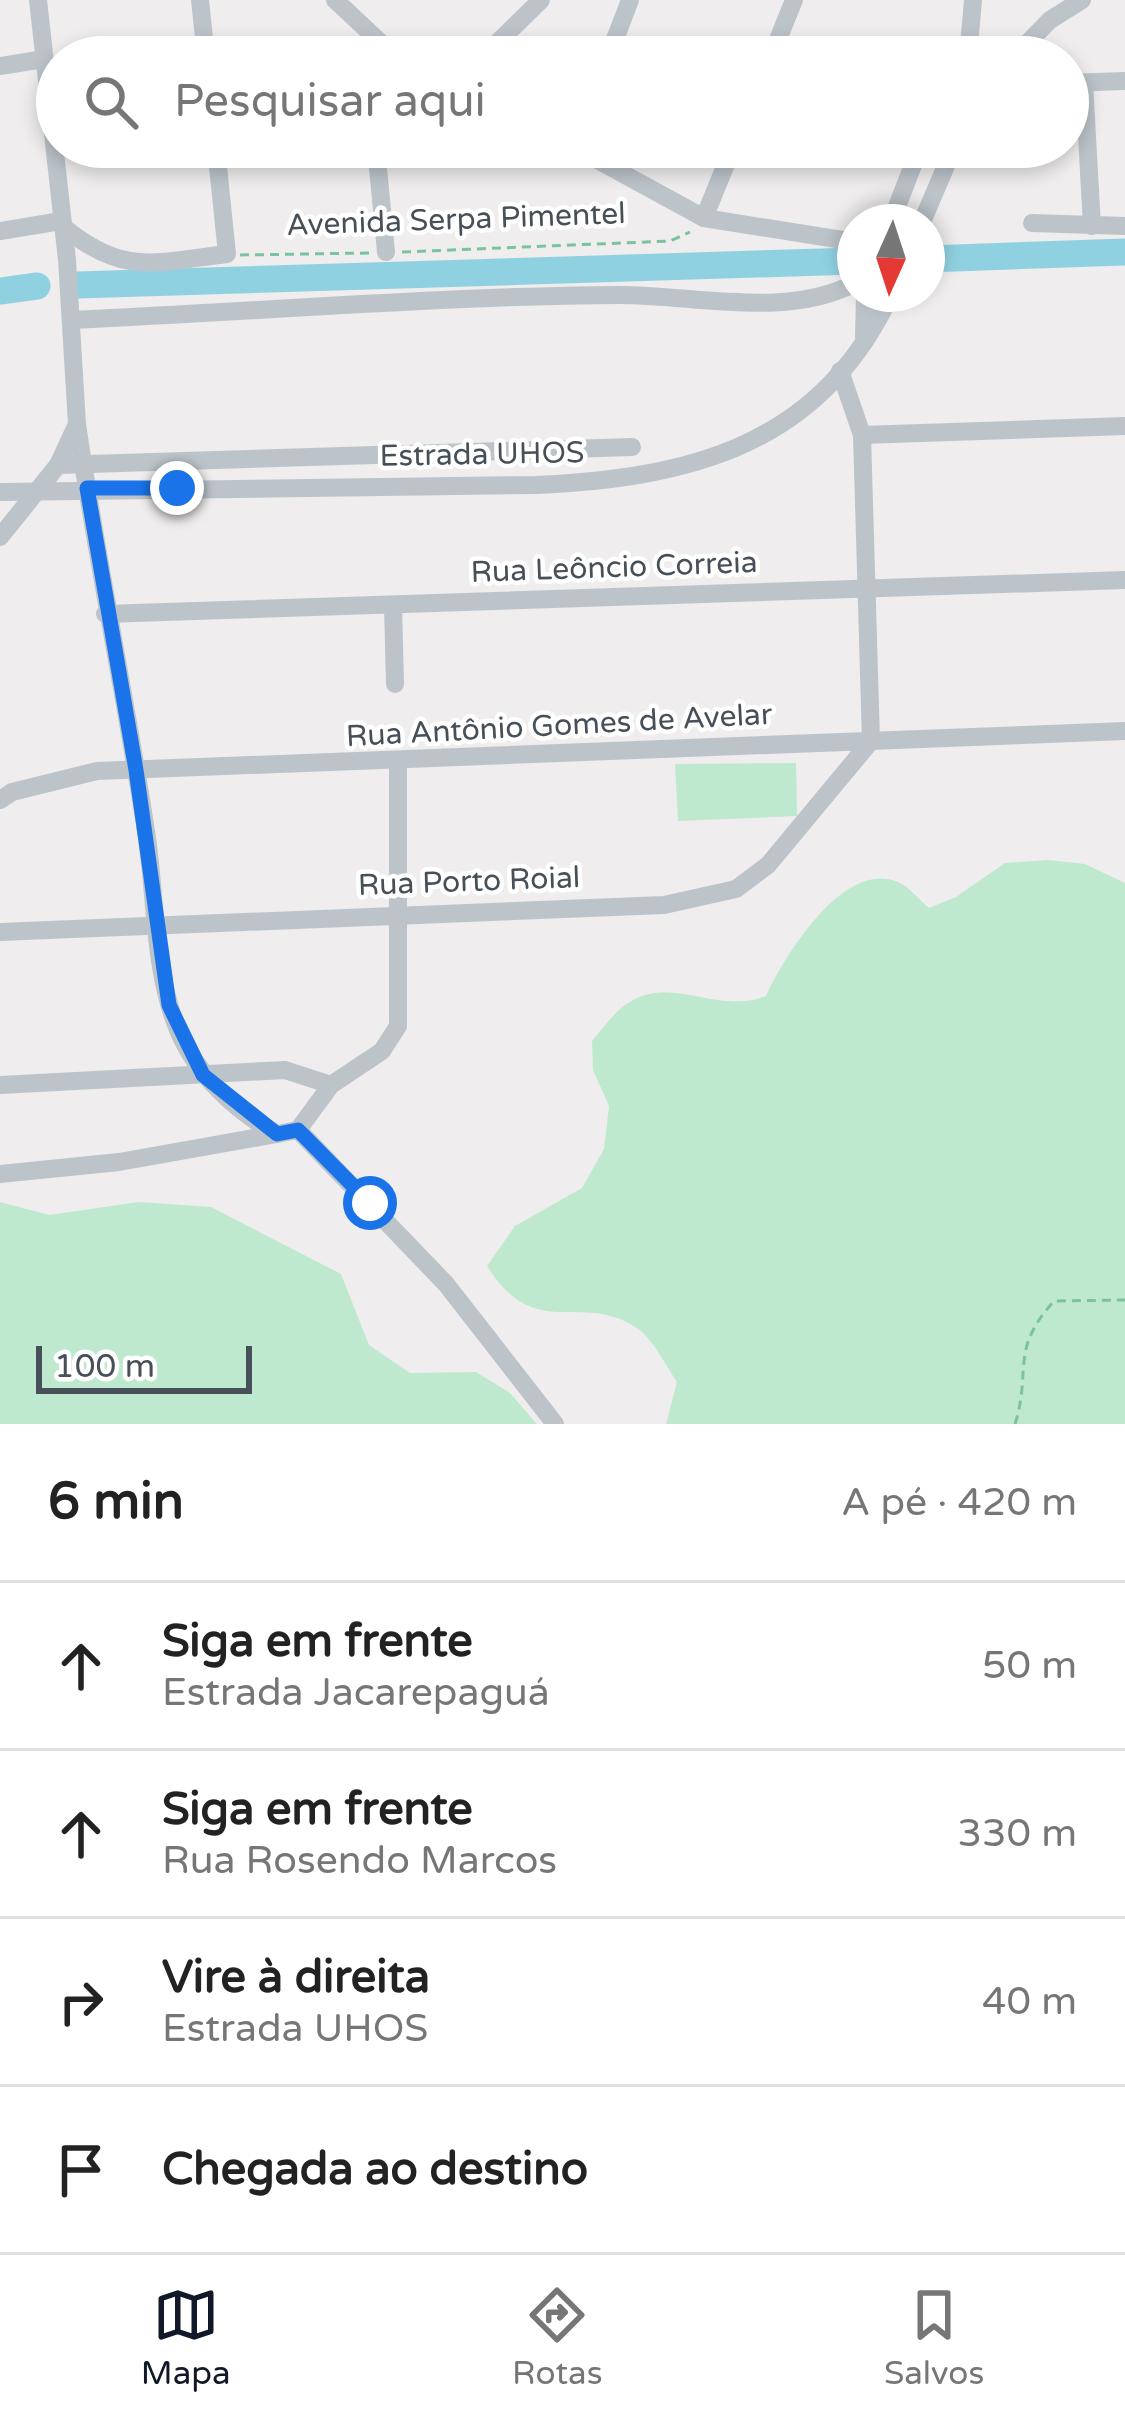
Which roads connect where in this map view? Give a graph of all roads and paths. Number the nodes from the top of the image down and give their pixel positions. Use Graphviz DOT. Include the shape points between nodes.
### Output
graph roads {
  1 [pos="38,0"];
  2 [pos="200,0"];
  3 [pos="335,0"];
  4 [pos="541,0"];
  5 [pos="630,0"];
  6 [pos="794,0"];
  7 [pos="974,0"];
  8 [pos="1082,0"];
  9 [pos="364,31"];
  10 [pos="42,36"];
  11 [pos="204,36"];
  12 [pos="364,36"];
  13 [pos="370,36"];
  14 [pos="504,36"];
  15 [pos="616,36"];
  16 [pos="779,36"];
  17 [pos="970,36"];
  18 [pos="1034,36"];
  19 [pos="36,60"];
  20 [pos="0,66"];
  21 [pos="1125,81"];
  22 [pos="1089,82"];
  23 [pos="55,168"];
  24 [pos="218,168"];
  25 [pos="378,168"];
  26 [pos="612,168"];
  27 [pos="725,168"];
  28 [pos="913,168"];
  29 [pos="944,168"];
  30 [pos="1086,168"];
  31 [pos="905,195"];
  32 [pos="929,201"];
  33 [pos="900,204"];
  34 [pos="928,204"];
  35 [pos="704,218"];
  36 [pos="61,223"];
  37 [pos="1032,224"];
  38 [pos="1093,226"];
  39 [pos="1125,226"];
  40 [pos="0,231"];
  41 [pos="837,239"];
  42 [pos="386,253"];
  43 [pos="227,254"];
  44 [pos="837,292"];
  45 [pos="865,312"];
  46 [pos="881,312"];
  47 [pos="71,320"];
  48 [pos="864,341"];
  49 [pos="840,371"];
  50 [pos="77,424"];
  51 [pos="1125,426"];
  52 [pos="862,435"];
  53 [pos="632,447"];
  54 [pos="58,465"];
  55 [pos="83,466"];
  56 [pos="87,488"];
  57 [pos="40,489"];
  58 [pos="2,495"];
  59 [pos="0,537"];
  60 [pos="1125,580"];
  61 [pos="866,589"];
  62 [pos="393,605"];
  63 [pos="105,614"];
  64 [pos="395,684"];
  65 [pos="1125,731"];
  66 [pos="871,741"];
  67 [pos="398,763"];
  68 [pos="136,770"];
  69 [pos="0,800"];
  70 [pos="401,912"];
  71 [pos="158,924"];
  72 [pos="0,932"];
  73 [pos="203,1075"];
  74 [pos="0,1085"];
  75 [pos="331,1085"];
  76 [pos="298,1130"];
  77 [pos="277,1134"];
  78 [pos="0,1174"];
  79 [pos="1125,1300"];
  80 [pos="555,1424"];
  81 [pos="1015,1424"];
  1 -- 10 [label="street"];
  2 -- 11 [label="street"];
  3 -- 9 [label="street"];
  4 -- 14 [label="street"];
  5 -- 15 [label="street"];
  6 -- 16 [label="street"];
  7 -- 17 [label="street"];
  8 -- 18 [label="street"];
  9 -- 12 [label="street"];
  9 -- 13 [label="street"];
  19 -- 20 [label="street"];
  21 -- 22 [label="street"];
  23 -- 36 [label="street"];
  24 -- 43 [label="street"];
  25 -- 42 [label="street"];
  26 -- 35 [label="street"];
  27 -- 35 [label="street"];
  28 -- 31 [label="street"];
  29 -- 32 [label="street"];
  30 -- 38 [label="street"];
  31 -- 32 [label="street"];
  31 -- 33 [label="street"];
  32 -- 34 [label="street"];
  35 -- 41 [label="street"];
  35 -- 42 [label="path, Avenida Serpa Pimentel" via="670,241"];
  36 -- 40 [label="street"];
  36 -- 43 [label="street" via="116,261"];
  36 -- 47 [label="street"];
  37 -- 38 [label="street"];
  38 -- 39 [label="street"];
  42 -- 43 [label="path, Avenida Serpa Pimentel"];
  44 -- 47 [label="street" via="792,301 620,295"];
  45 -- 48 [label="street"];
  46 -- 48 [label="street, Estrada UHOS"];
  47 -- 50 [label="street"];
  48 -- 49 [label="street, Estrada UHOS"];
  49 -- 52 [label="street"];
  49 -- 56 [label="street, Estrada UHOS" via="783,425 744,447 621,481"];
  50 -- 54 [label="street"];
  50 -- 55 [label="street"];
  51 -- 52 [label="street"];
  52 -- 61 [label="street"];
  53 -- 55 [label="street"];
  54 -- 55 [label="street"];
  54 -- 57 [label="street"];
  55 -- 56 [label="street"];
  56 -- 57 [label="street, Estrada UHOS"];
  56 -- 63 [label="street"];
  57 -- 58 [label="street, Estrada UHOS"];
  57 -- 59 [label="street"];
  60 -- 61 [label="street, Rua Leôncio Correia"];
  61 -- 62 [label="street, Rua Leôncio Correia"];
  61 -- 66 [label="street"];
  62 -- 63 [label="street, Rua Leôncio Correia"];
  62 -- 64 [label="street"];
  63 -- 68 [label="street"];
  65 -- 66 [label="street, Rua Antônio Gomes de Avelar"];
  66 -- 67 [label="street, Rua Antônio Gomes de Avelar"];
  66 -- 70 [label="street, Rua Porto Roial" via="768,865 736,889 664,905"];
  67 -- 68 [label="street, Rua Antônio Gomes de Avelar"];
  67 -- 70 [label="street"];
  68 -- 69 [label="street, Rua Antônio Gomes de Avelar" via="70,775"];
  68 -- 71 [label="street"];
  70 -- 71 [label="street, Rua Porto Roial"];
  70 -- 75 [label="street" via="398,1026 382,1051"];
  71 -- 72 [label="street, Rua Porto Roial"];
  71 -- 73 [label="street" via="169,1005"];
  73 -- 74 [label="street"];
  73 -- 75 [label="street" via="298,1071"];
  73 -- 77 [label="street"];
  75 -- 76 [label="street"];
  76 -- 77 [label="street"];
  76 -- 80 [label="street" via="446,1284"];
  77 -- 78 [label="street"];
  79 -- 81 [label="path" via="1054,1301 1026,1339"];
}
